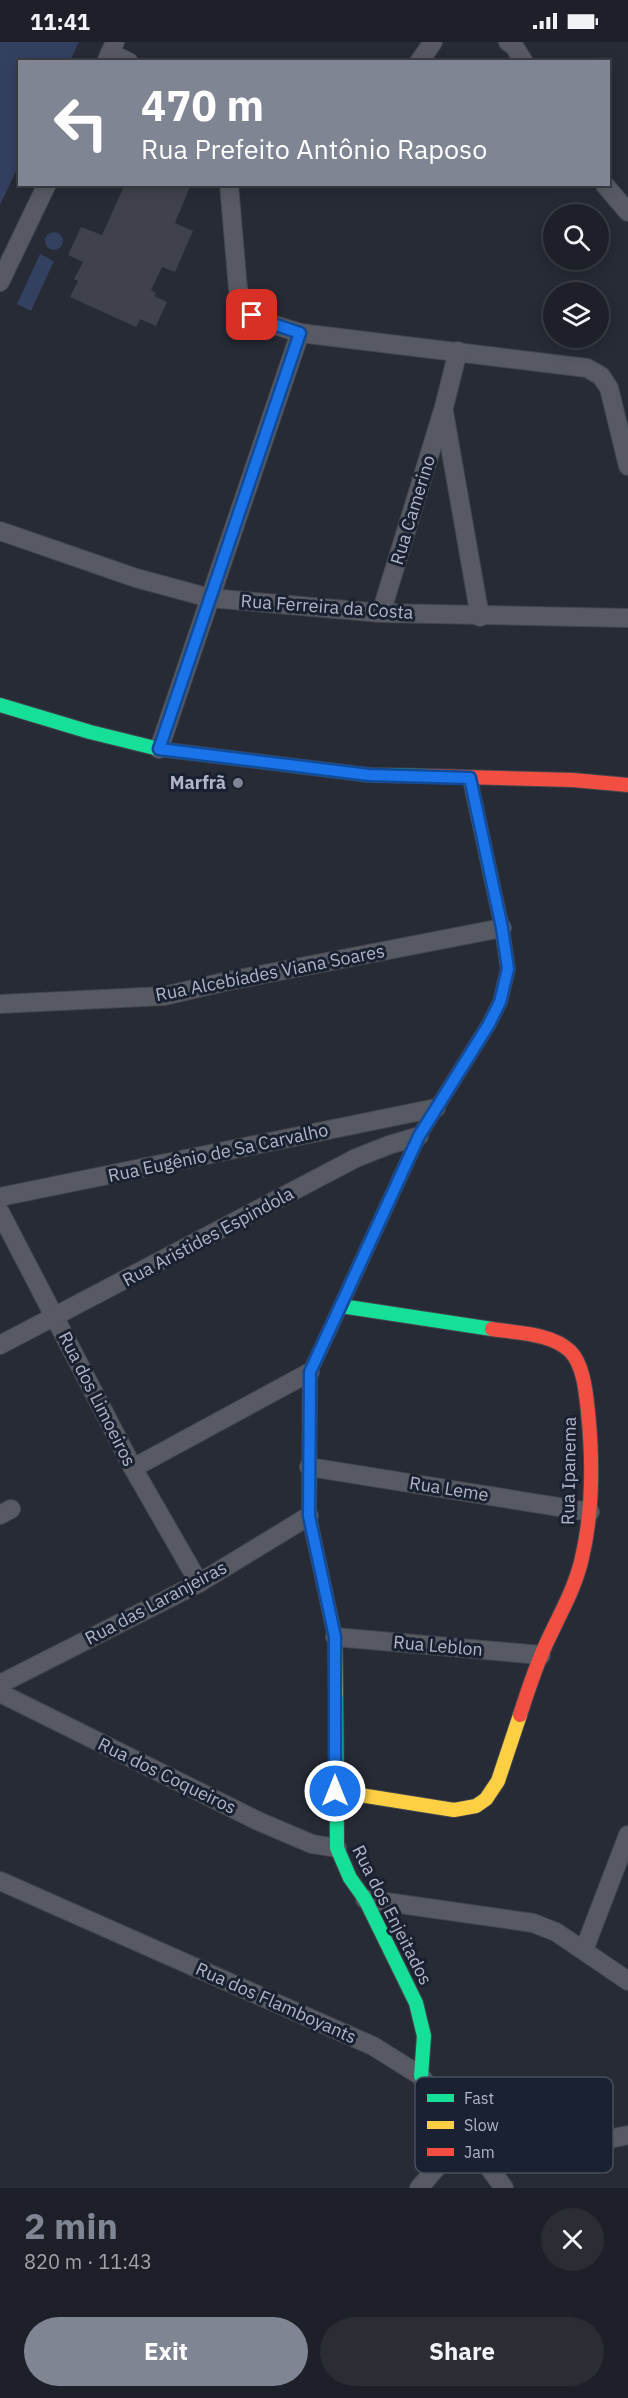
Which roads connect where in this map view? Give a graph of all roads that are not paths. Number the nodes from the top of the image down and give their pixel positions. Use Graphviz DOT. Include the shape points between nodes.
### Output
graph roads {
  1 [pos="433,42"];
  2 [pos="511,44"];
  3 [pos="111,52"];
  4 [pos="125,60"];
  5 [pos="420,60"];
  6 [pos="523,60"];
  7 [pos="46,186"];
  8 [pos="229,186"];
  9 [pos="615,189"];
  10 [pos="628,212"];
  11 [pos="0,282"];
  12 [pos="300,333"];
  13 [pos="458,351"];
  14 [pos="444,407"];
  15 [pos="628,466"];
  16 [pos="0,531"];
  17 [pos="210,598"];
  18 [pos="381,613"];
  19 [pos="480,617"];
  20 [pos="628,618"];
  21 [pos="0,705"];
  22 [pos="159,749"];
  23 [pos="470,778"];
  24 [pos="628,785"];
  25 [pos="502,928"];
  26 [pos="0,1004"];
  27 [pos="436,1108"];
  28 [pos="419,1136"];
  29 [pos="0,1197"];
  30 [pos="0,1212"];
  31 [pos="341,1306"];
  32 [pos="55,1317"];
  33 [pos="0,1345"];
  34 [pos="310,1372"];
  35 [pos="309,1467"];
  36 [pos="133,1468"];
  37 [pos="590,1512"];
  38 [pos="309,1516"];
  39 [pos="199,1583"];
  40 [pos="335,1637"];
  41 [pos="542,1655"];
  42 [pos="0,1684"];
  43 [pos="0,1693"];
  44 [pos="335,1791"];
  45 [pos="628,1835"];
  46 [pos="337,1848"];
  47 [pos="1,1883"];
  48 [pos="365,1899"];
  49 [pos="584,1950"];
  50 [pos="628,1981"];
  51 [pos="421,2076"];
  52 [pos="628,2136"];
  53 [pos="613,2139"];
  54 [pos="432,2173"];
  55 [pos="493,2173"];
  56 [pos="419,2188"];
  57 [pos="504,2188"];
  1 -- 5 [label="street"];
  2 -- 6 [label="street"];
  3 -- 4 [label="street"];
  7 -- 11 [label="street"];
  8 -- 12 [label="street" via="238,289 243,304 252,315"];
  9 -- 10 [label="street"];
  12 -- 13 [label="street"];
  12 -- 17 [label="street"];
  13 -- 14 [label="street, Rua Camerino"];
  13 -- 15 [label="street" via="567,363 601,376 609,388"];
  14 -- 18 [label="street, Rua Camerino"];
  14 -- 19 [label="street, Rua Camerino"];
  16 -- 17 [label="street, Rua Ferreira da Costa" via="136,579"];
  17 -- 18 [label="street, Rua Ferreira da Costa"];
  17 -- 22 [label="street"];
  18 -- 19 [label="street, Rua Ferreira da Costa"];
  19 -- 20 [label="street, Rua Ferreira da Costa"];
  21 -- 22 [label="street"];
  22 -- 23 [label="street" via="369,775"];
  23 -- 24 [label="street"];
  23 -- 25 [label="street, Rua dos Enjeitados"];
  25 -- 26 [label="street, Rua Alcebíades Viana Soares" via="164,996"];
  25 -- 27 [label="street, Rua dos Enjeitados" via="508,969 500,1002"];
  27 -- 28 [label="street, Rua dos Enjeitados"];
  27 -- 29 [label="street, Rua Eugênio de Sa Carvalho"];
  28 -- 31 [label="street, Rua dos Enjeitados"];
  28 -- 32 [label="street, Rua Aristides Espindola" via="356,1158"];
  30 -- 32 [label="street, Rua dos Limoeiros"];
  31 -- 34 [label="street, Rua dos Enjeitados"];
  31 -- 37 [label="street, Rua Ipanema" via="539,1336 573,1354 584,1381 589,1413"];
  32 -- 33 [label="street, Rua Aristides Espindola"];
  32 -- 36 [label="street, Rua dos Limoeiros"];
  34 -- 35 [label="street, Rua dos Enjeitados"];
  34 -- 36 [label="street"];
  35 -- 37 [label="street, Rua Leme"];
  35 -- 38 [label="street, Rua dos Enjeitados"];
  36 -- 39 [label="street, Rua dos Limoeiros"];
  37 -- 41 [label="street, Rua Ipanema" via="581,1563"];
  38 -- 39 [label="street, Rua das Laranjeiras"];
  38 -- 40 [label="street, Rua dos Enjeitados"];
  39 -- 42 [label="street, Rua das Laranjeiras"];
  40 -- 41 [label="street, Rua Leblon"];
  40 -- 44 [label="street, Rua dos Enjeitados"];
  41 -- 44 [label="street, Rua Ipanema" via="498,1781 482,1803 454,1810"];
  43 -- 46 [label="street, Rua dos Coqueiros" via="258,1821 312,1844"];
  44 -- 46 [label="street, Rua dos Enjeitados"];
  45 -- 49 [label="street"];
  46 -- 48 [label="street, Rua dos Enjeitados" via="350,1878"];
  47 -- 51 [label="street, Rua dos Flamboyants" via="373,2046"];
  48 -- 49 [label="street" via="532,1923 556,1932"];
  48 -- 51 [label="street, Rua dos Enjeitados" via="416,2003 424,2036"];
  49 -- 50 [label="street"];
  52 -- 53 [label="street"];
  54 -- 56 [label="street"];
  55 -- 57 [label="street, Rua dos Flamboyants"];
}
